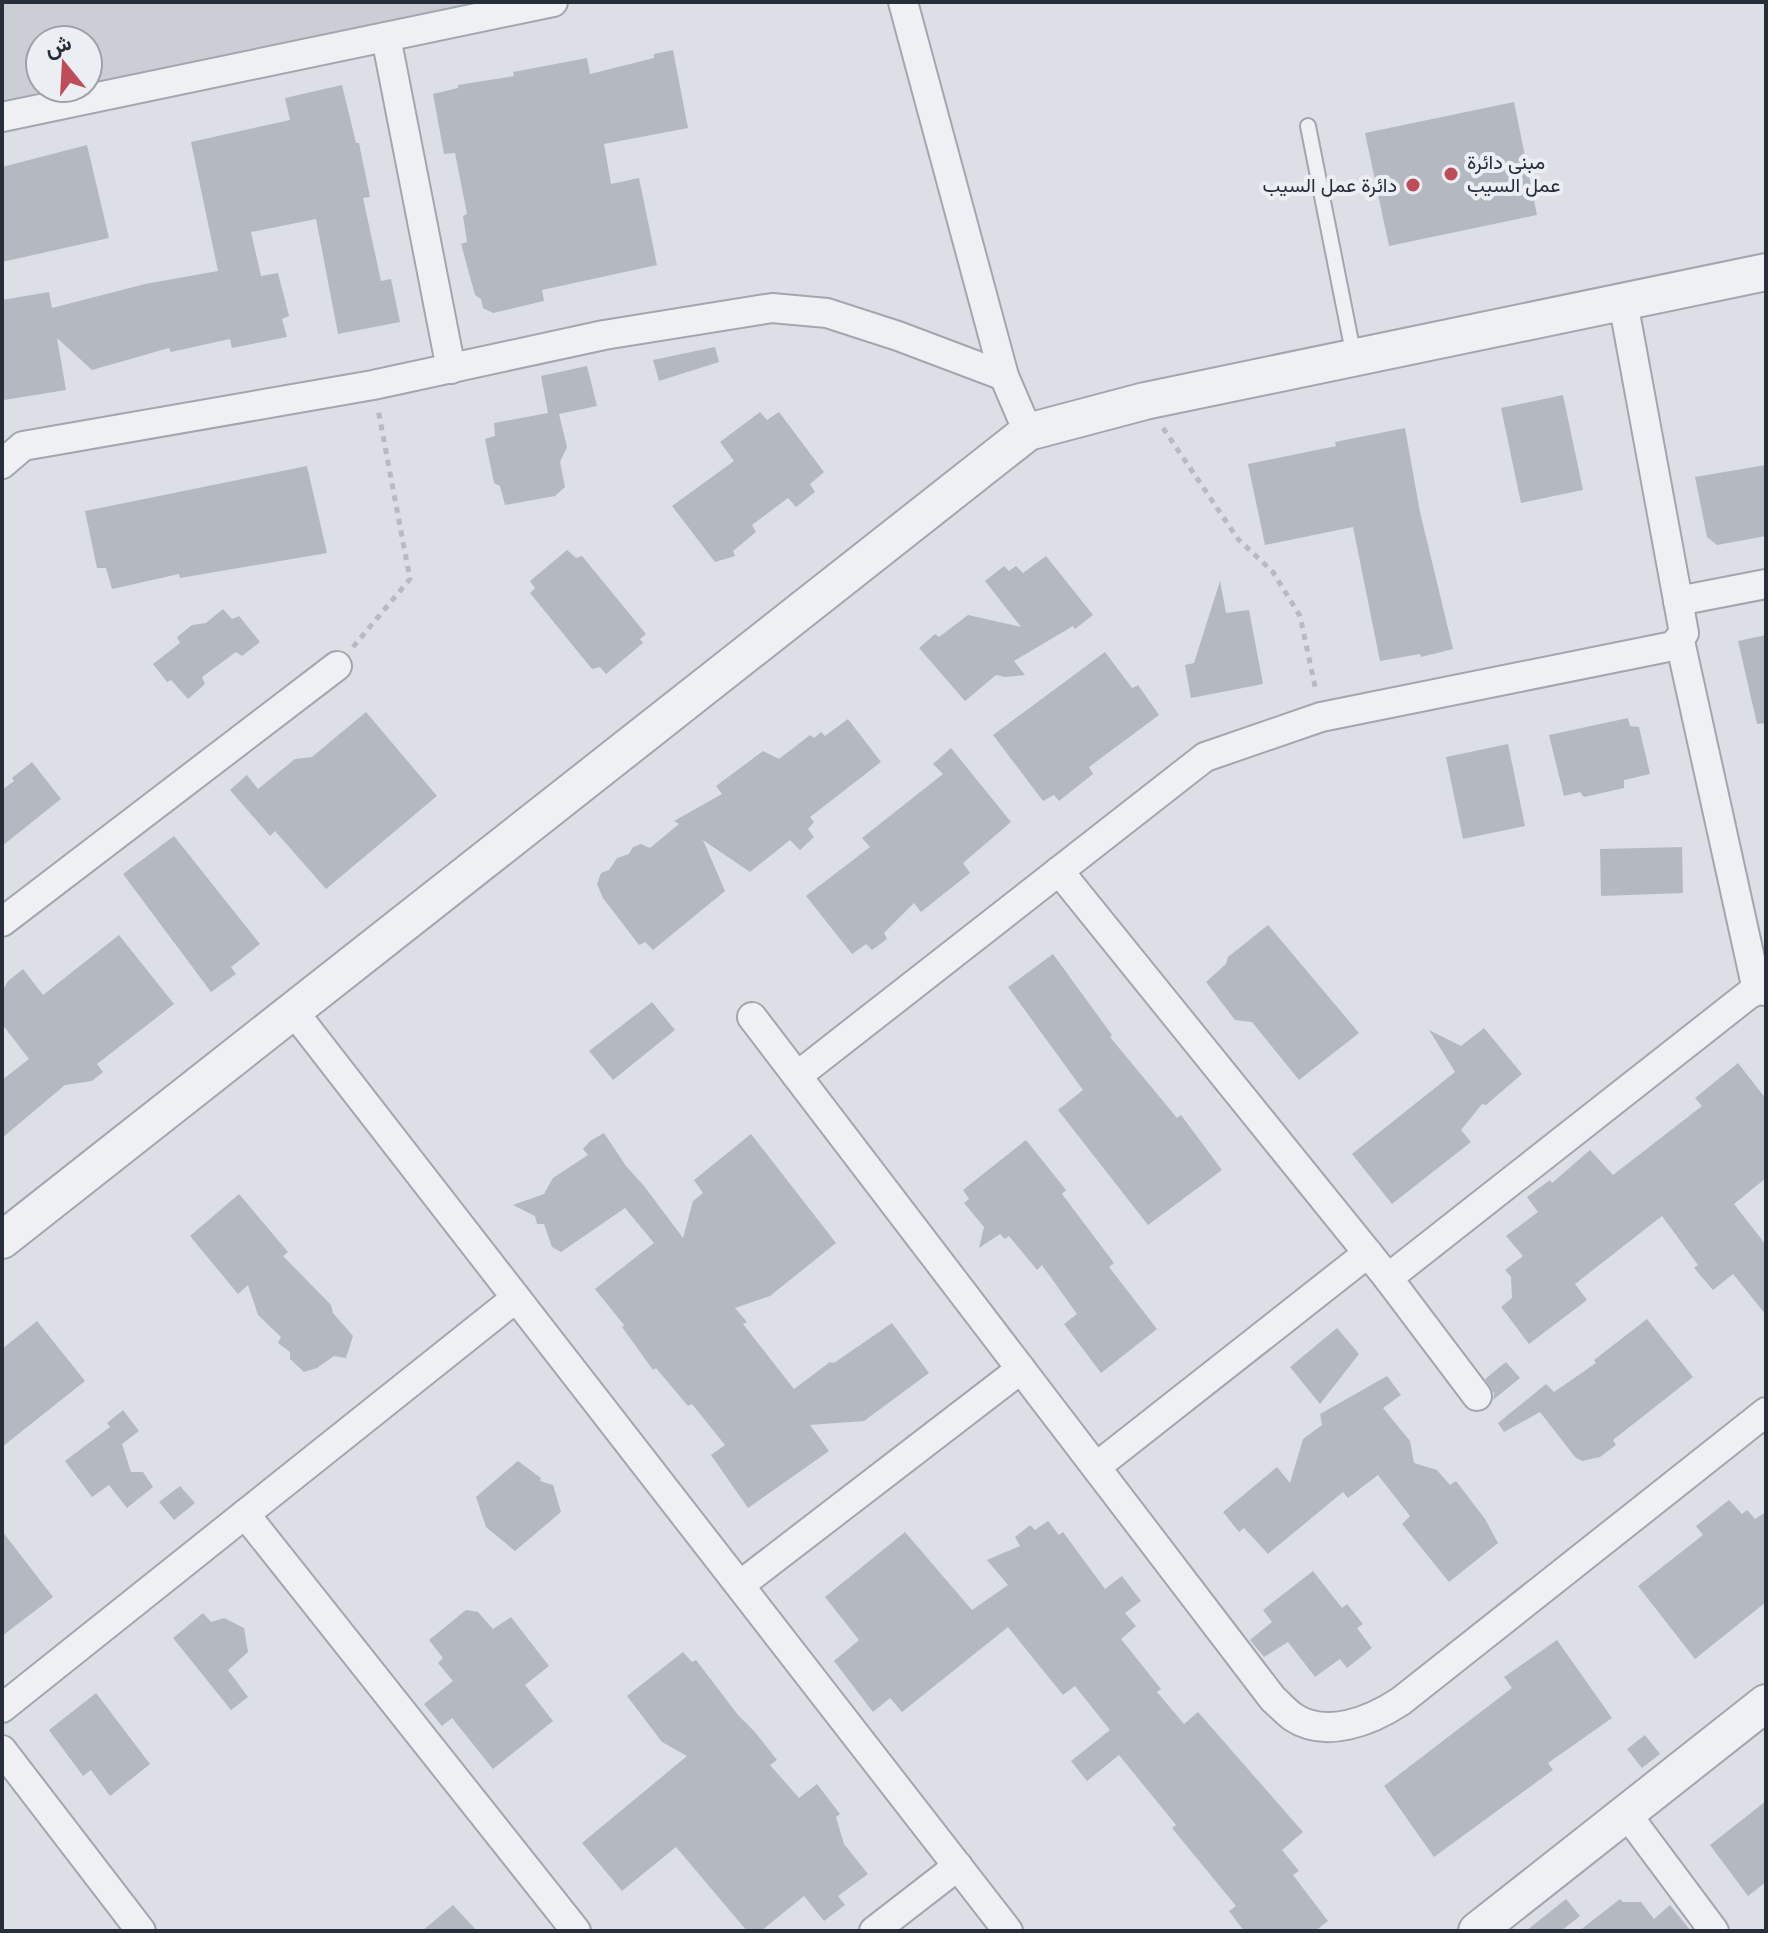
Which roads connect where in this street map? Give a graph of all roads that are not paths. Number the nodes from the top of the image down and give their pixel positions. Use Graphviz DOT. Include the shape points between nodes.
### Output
graph roads {
  1 [pos="553,2"];
  2 [pos="903,2"];
  3 [pos="386,37"];
  4 [pos="2,117"];
  5 [pos="1308,126"];
  6 [pos="1766,272"];
  7 [pos="1623,302"];
  8 [pos="1354,358"];
  9 [pos="451,369"];
  10 [pos="1004,376"];
  11 [pos="1028,432"];
  12 [pos="2,464"];
  13 [pos="1766,584"];
  14 [pos="1678,601"];
  15 [pos="1680,641"];
  16 [pos="337,666"];
  17 [pos="1059,871"];
  18 [pos="2,922"];
  19 [pos="1762,991"];
  20 [pos="294,1012"];
  21 [pos="752,1017"];
  22 [pos="797,1076"];
  23 [pos="2,1240"];
  24 [pos="1368,1253"];
  25 [pos="1388,1278"];
  26 [pos="516,1298"];
  27 [pos="1021,1369"];
  28 [pos="1477,1396"];
  29 [pos="1766,1412"];
  30 [pos="1096,1467"];
  31 [pos="245,1514"];
  32 [pos="740,1585"];
  33 [pos="1766,1703"];
  34 [pos="2,1708"];
  35 [pos="2,1750"];
  36 [pos="1626,1813"];
  37 [pos="958,1866"];
  38 [pos="141,1931"];
  39 [pos="576,1931"];
  40 [pos="874,1931"];
  41 [pos="1008,1931"];
  42 [pos="1477,1931"];
  43 [pos="1714,1931"];
  1 -- 3 [label="street"];
  2 -- 10 [label="street"];
  3 -- 4 [label="street"];
  3 -- 9 [label="street"];
  5 -- 8 [label="lane"];
  6 -- 7 [label="street"];
  7 -- 8 [label="street"];
  7 -- 14 [label="street"];
  8 -- 11 [label="street" via="1145,401"];
  9 -- 10 [label="street" via="604,335 772,308 827,313"];
  9 -- 12 [label="street" via="23,446"];
  10 -- 11 [label="street"];
  11 -- 20 [label="street"];
  13 -- 14 [label="street"];
  14 -- 15 [label="street" via="1684,633"];
  15 -- 17 [label="street" via="1321,717 1205,757"];
  15 -- 19 [label="street"];
  16 -- 18 [label="street"];
  17 -- 22 [label="street"];
  17 -- 24 [label="street"];
  19 -- 25 [label="street"];
  20 -- 23 [label="street"];
  20 -- 26 [label="street"];
  21 -- 22 [label="street"];
  22 -- 27 [label="street"];
  24 -- 25 [label="street"];
  24 -- 30 [label="street"];
  25 -- 28 [label="street"];
  26 -- 31 [label="street"];
  26 -- 32 [label="street"];
  27 -- 30 [label="street"];
  27 -- 32 [label="street"];
  29 -- 30 [label="street" via="1401,1701 1353,1724 1317,1727 1294,1718 1273,1699"];
  31 -- 34 [label="street"];
  31 -- 39 [label="street"];
  32 -- 37 [label="street"];
  33 -- 36 [label="street"];
  35 -- 38 [label="street"];
  36 -- 42 [label="street"];
  36 -- 43 [label="street"];
  37 -- 40 [label="street"];
  37 -- 41 [label="street"];
}
